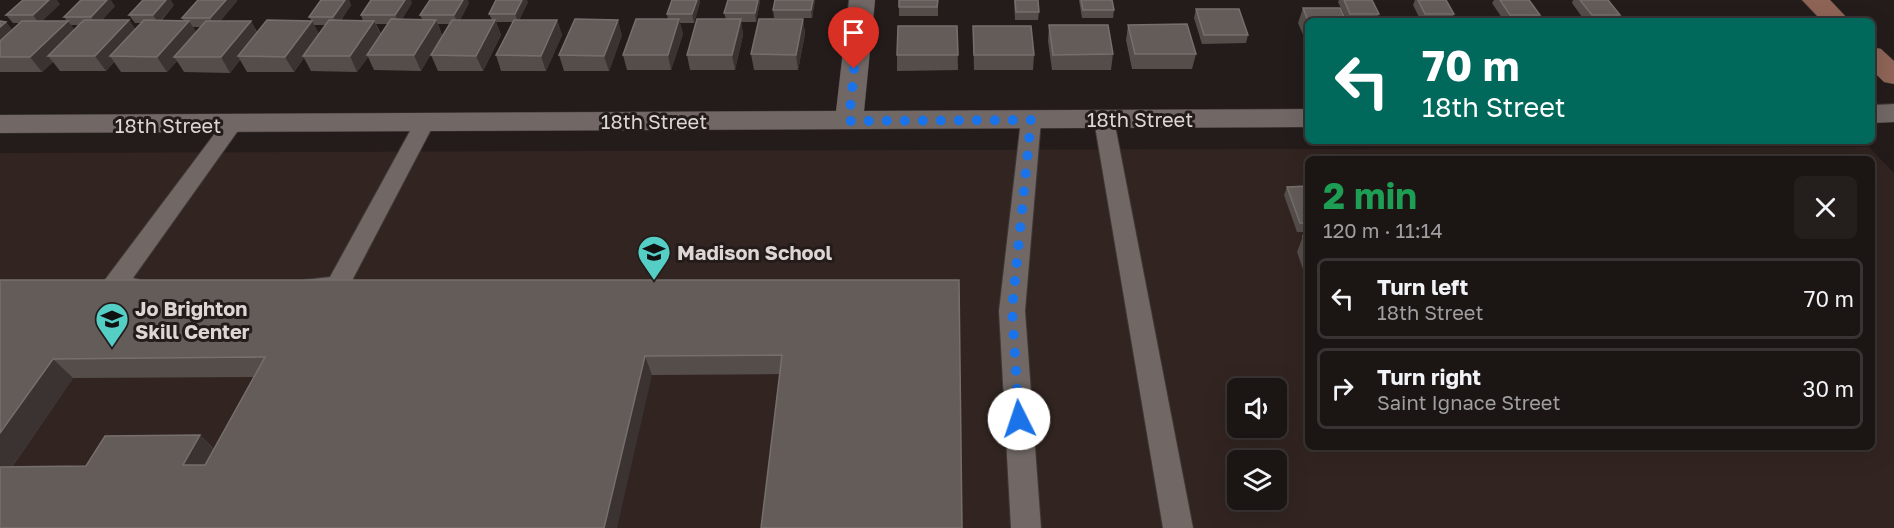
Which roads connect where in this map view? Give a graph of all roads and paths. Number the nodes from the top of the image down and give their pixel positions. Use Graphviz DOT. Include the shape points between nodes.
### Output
graph roads {
  1 [pos="862,0"];
  2 [pos="1815,0"];
  3 [pos="1834,18"];
  4 [pos="1875,58"];
  5 [pos="1894,76"];
  6 [pos="1894,113"];
  7 [pos="1875,114"];
  8 [pos="1305,118"];
  9 [pos="1031,120"];
  10 [pos="1104,120"];
  11 [pos="849,121"];
  12 [pos="425,122"];
  13 [pos="0,124"];
  14 [pos="232,125"];
  15 [pos="290,286"];
  16 [pos="160,287"];
  17 [pos="1026,528"];
  18 [pos="1178,528"];
  1 -- 11 [label="street"];
  2 -- 3 [label="main road"];
  4 -- 5 [label="main road"];
  6 -- 7 [label="street"];
  8 -- 10 [label="street, 18th Street"];
  9 -- 10 [label="street, 18th Street"];
  9 -- 11 [label="street, 18th Street"];
  9 -- 17 [label="lane" via="1012,310"];
  10 -- 18 [label="lane"];
  11 -- 12 [label="street, 18th Street"];
  12 -- 14 [label="street, 18th Street"];
  12 -- 15 [label="lane" via="337,286"];
  13 -- 14 [label="street, 18th Street"];
  14 -- 16 [label="lane" via="113,287"];
}
